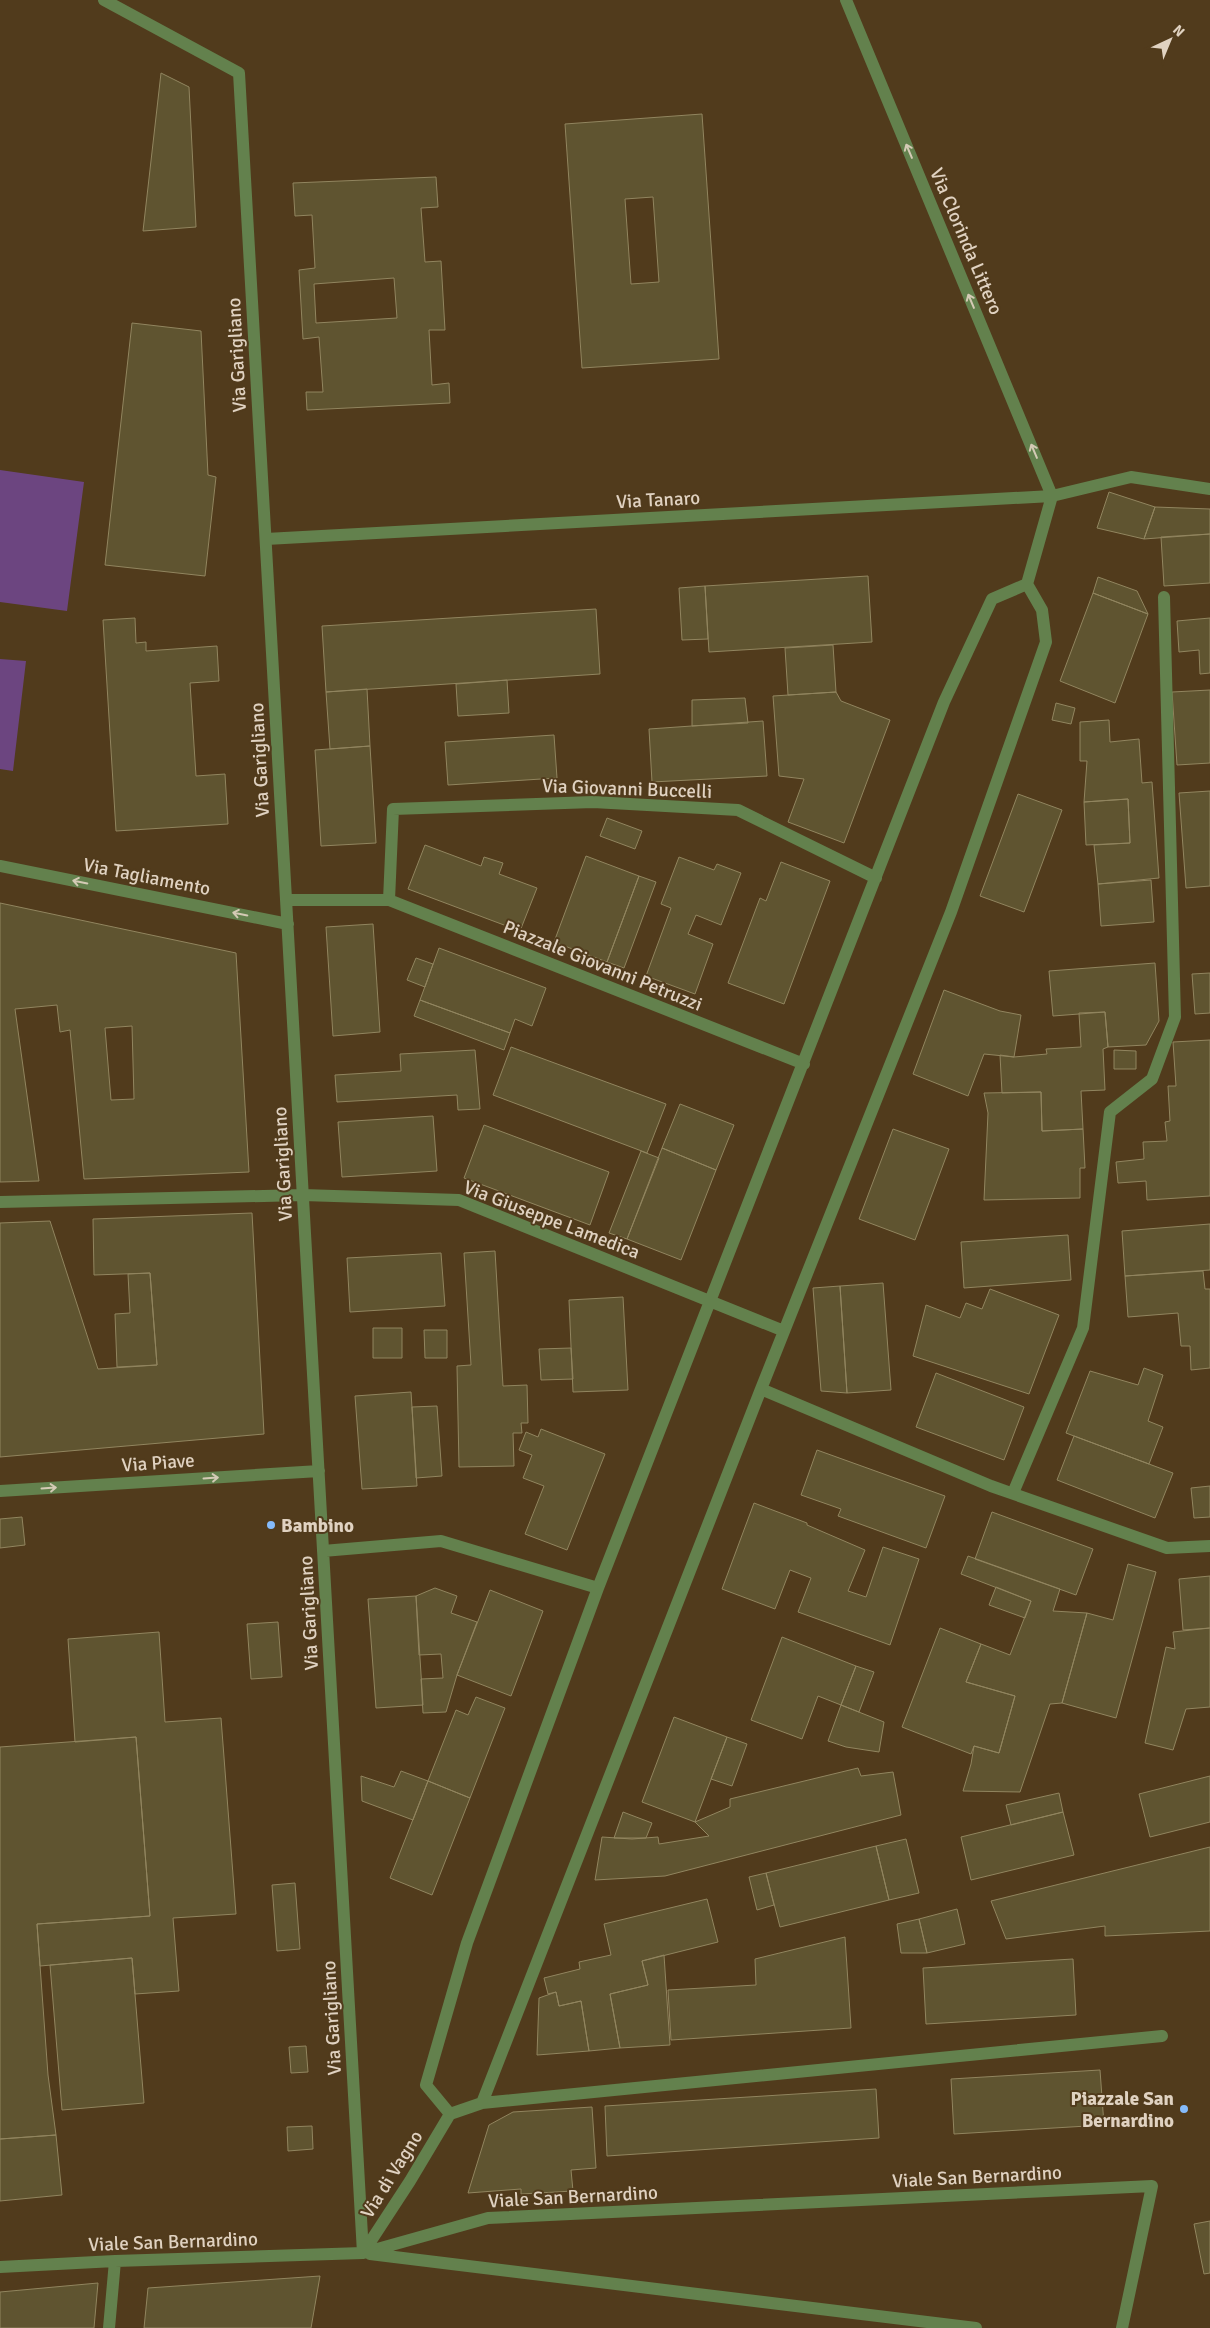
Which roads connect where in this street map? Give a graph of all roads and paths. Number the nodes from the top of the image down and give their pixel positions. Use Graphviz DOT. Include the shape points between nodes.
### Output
graph roads {
  1 [pos="104,0"];
  2 [pos="846,0"];
  3 [pos="1210,489"];
  4 [pos="1052,496"];
  5 [pos="266,539"];
  6 [pos="1027,584"];
  7 [pos="1164,596"];
  8 [pos="0,866"];
  9 [pos="876,878"];
  10 [pos="286,900"];
  11 [pos="390,900"];
  12 [pos="288,924"];
  13 [pos="804,1064"];
  14 [pos="309,1195"];
  15 [pos="0,1202"];
  16 [pos="711,1302"];
  17 [pos="784,1330"];
  18 [pos="761,1389"];
  19 [pos="319,1471"];
  20 [pos="0,1491"];
  21 [pos="1013,1494"];
  22 [pos="1210,1546"];
  23 [pos="323,1551"];
  24 [pos="598,1588"];
  25 [pos="1162,2036"];
  26 [pos="482,2103"];
  27 [pos="450,2114"];
  28 [pos="362,2253"];
  29 [pos="115,2261"];
  30 [pos="0,2267"];
  31 [pos="109,2328"];
  32 [pos="976,2328"];
  33 [pos="1122,2328"];
  1 -- 5 [label="street, Via Garigliano" via="239,73"];
  4 -- 2 [label="street, Via Clorinda Littero, one-way"];
  3 -- 4 [label="street, Via Tanaro" via="1131,477"];
  4 -- 5 [label="street, Via Tanaro"];
  4 -- 6 [label="street"];
  5 -- 10 [label="street, Via Garigliano"];
  6 -- 9 [label="street" via="992,599 944,702"];
  6 -- 17 [label="street" via="1042,610 1046,642 951,912"];
  7 -- 21 [label="street" via="1175,1017 1152,1079 1110,1112 1083,1328"];
  12 -- 8 [label="street, Via Tagliamento, one-way"];
  9 -- 11 [label="street, Via Giovanni Buccelli" via="738,810 593,802 393,809"];
  9 -- 13 [label="street"];
  10 -- 11 [label="street"];
  10 -- 12 [label="street, Via Garigliano"];
  11 -- 13 [label="street, Piazzale Giovanni Petruzzi"];
  12 -- 14 [label="street, Via Garigliano"];
  13 -- 16 [label="street"];
  14 -- 15 [label="street, Via Giuseppe Lamedica"];
  14 -- 16 [label="street, Via Giuseppe Lamedica" via="459,1200"];
  14 -- 19 [label="street, Via Garigliano"];
  16 -- 17 [label="street, Via Giuseppe Lamedica"];
  16 -- 24 [label="street"];
  17 -- 18 [label="street"];
  18 -- 21 [label="street"];
  18 -- 26 [label="street"];
  20 -- 19 [label="street, Via Piave, one-way"];
  19 -- 23 [label="street, Via Garigliano"];
  21 -- 22 [label="street" via="1167,1548"];
  23 -- 24 [label="street" via="441,1541"];
  23 -- 28 [label="street, Via Garigliano"];
  24 -- 27 [label="street" via="468,1943 426,2085"];
  25 -- 26 [label="street"];
  26 -- 27 [label="street"];
  27 -- 28 [label="street, Via di Vagno"];
  28 -- 29 [label="street, Viale San Bernardino"];
  28 -- 32 [label="street"];
  28 -- 33 [label="street, Viale San Bernardino" via="488,2218 1152,2186"];
  29 -- 30 [label="street, Viale San Bernardino"];
  29 -- 31 [label="street"];
}
